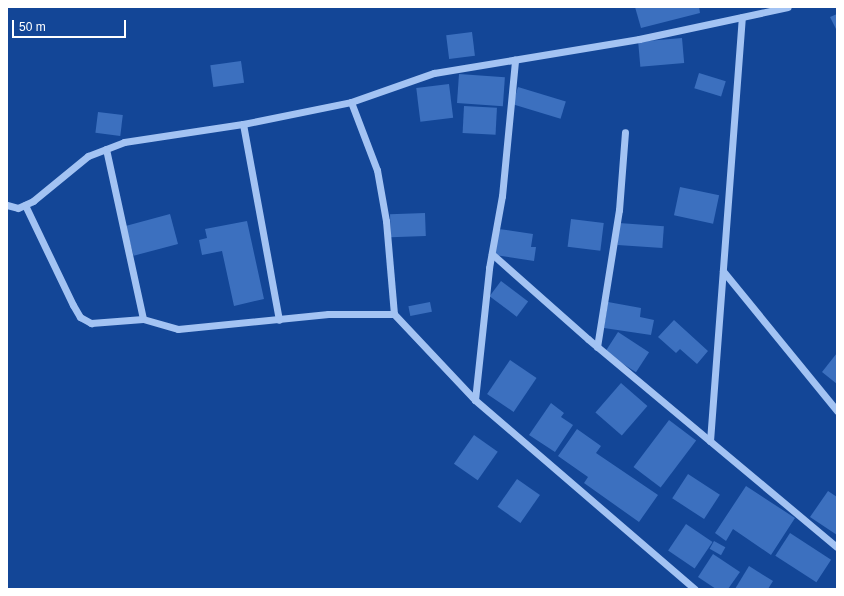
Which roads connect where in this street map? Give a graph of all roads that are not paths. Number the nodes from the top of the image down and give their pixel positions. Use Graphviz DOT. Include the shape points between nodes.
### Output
graph roads {
  1 [pos="788,7"];
  2 [pos="742,17"];
  3 [pos="515,60"];
  4 [pos="351,102"];
  5 [pos="243,124"];
  6 [pos="624,132"];
  7 [pos="106,149"];
  8 [pos="7,205"];
  9 [pos="25,205"];
  10 [pos="492,254"];
  11 [pos="723,270"];
  12 [pos="394,314"];
  13 [pos="143,319"];
  14 [pos="279,320"];
  15 [pos="596,347"];
  16 [pos="475,400"];
  17 [pos="837,411"];
  18 [pos="710,441"];
  19 [pos="837,547"];
  20 [pos="695,589"];
  1 -- 2 [label="street"];
  2 -- 3 [label="street"];
  2 -- 11 [label="street"];
  3 -- 4 [label="street" via="434,74"];
  3 -- 10 [label="street" via="502,196"];
  4 -- 5 [label="street"];
  4 -- 12 [label="street" via="376,170 386,221"];
  5 -- 7 [label="street" via="124,142"];
  5 -- 14 [label="street"];
  6 -- 15 [label="street" via="619,210"];
  7 -- 9 [label="street" via="88,156"];
  7 -- 13 [label="street"];
  8 -- 9 [label="street" via="18,208"];
  9 -- 13 [label="street" via="80,317 91,323 110,324"];
  10 -- 15 [label="street"];
  10 -- 16 [label="street"];
  11 -- 17 [label="street"];
  11 -- 18 [label="street"];
  12 -- 14 [label="street" via="328,314"];
  12 -- 16 [label="street"];
  13 -- 14 [label="street" via="178,329"];
  15 -- 18 [label="street"];
  16 -- 20 [label="street"];
  18 -- 19 [label="street"];
}
